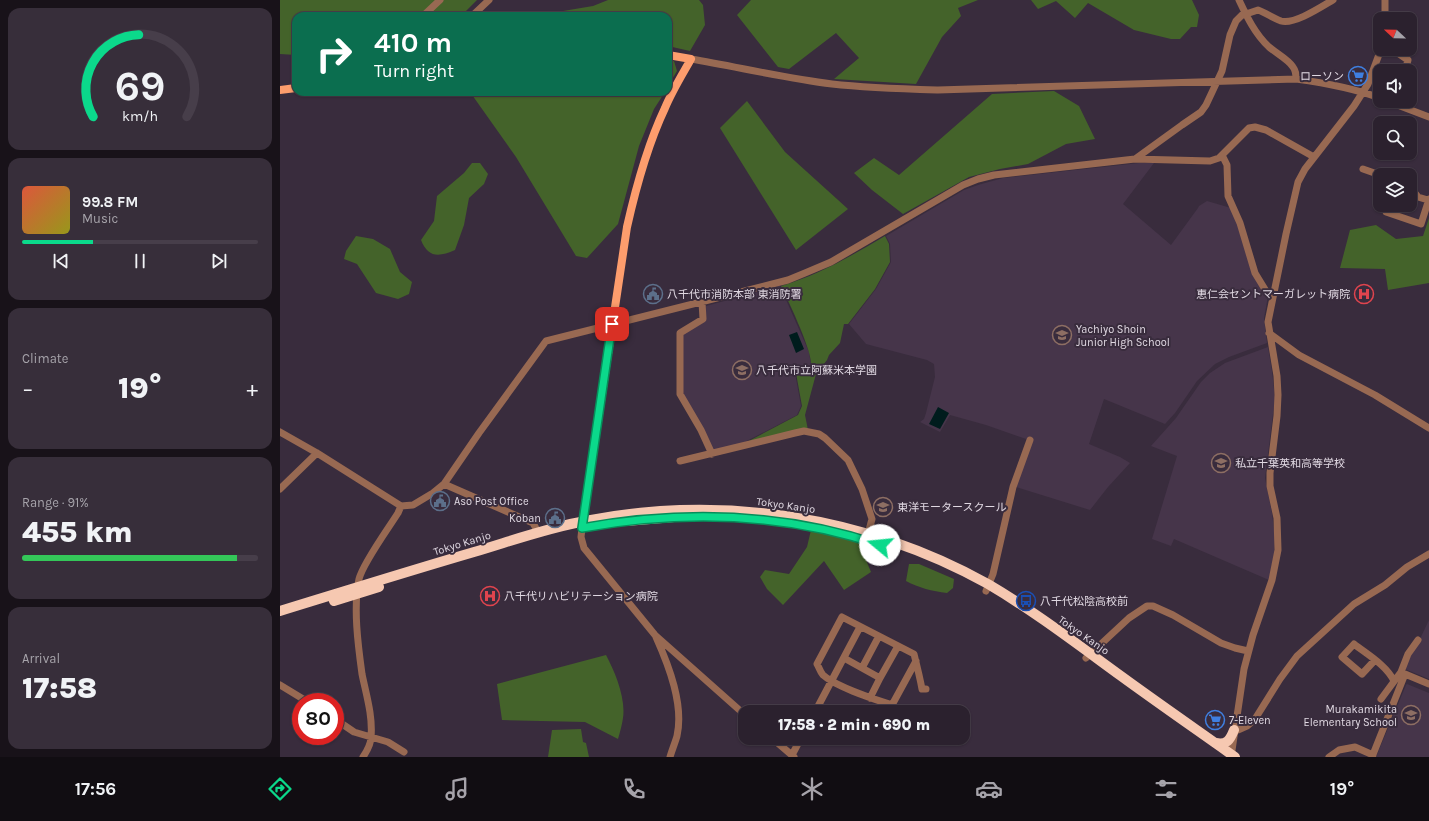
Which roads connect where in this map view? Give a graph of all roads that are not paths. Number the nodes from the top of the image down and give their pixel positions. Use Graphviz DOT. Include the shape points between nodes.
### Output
graph roads {
  1 [pos="440,0"];
  2 [pos="489,0"];
  3 [pos="1239,0"];
  4 [pos="1333,0"];
  5 [pos="1385,0"];
  6 [pos="427,12"];
  7 [pos="476,12"];
  8 [pos="1385,12"];
  9 [pos="1245,13"];
  10 [pos="672,56"];
  11 [pos="1379,56"];
  12 [pos="1402,56"];
  13 [pos="691,59"];
  14 [pos="1407,64"];
  15 [pos="1296,79"];
  16 [pos="1218,82"];
  17 [pos="292,88"];
  18 [pos="280,90"];
  19 [pos="1363,92"];
  20 [pos="672,94"];
  21 [pos="671,96"];
  22 [pos="1373,96"];
  23 [pos="1408,108"];
  24 [pos="1429,116"];
  25 [pos="1222,155"];
  26 [pos="1314,157"];
  27 [pos="1135,159"];
  28 [pos="1363,169"];
  29 [pos="1373,173"];
  30 [pos="1417,196"];
  31 [pos="1429,200"];
  32 [pos="1386,212"];
  33 [pos="1272,298"];
  34 [pos="702,302"];
  35 [pos="612,324"];
  36 [pos="1270,333"];
  37 [pos="1429,428"];
  38 [pos="280,432"];
  39 [pos="1030,440"];
  40 [pos="317,453"];
  41 [pos="712,454"];
  42 [pos="680,461"];
  43 [pos="444,484"];
  44 [pos="280,489"];
  45 [pos="401,506"];
  46 [pos="582,524"];
  47 [pos="538,532"];
  48 [pos="868,534"];
  49 [pos="1429,554"];
  50 [pos="988,588"];
  51 [pos="358,590"];
  52 [pos="280,611"];
  53 [pos="280,618"];
  54 [pos="860,627"];
  55 [pos="655,635"];
  56 [pos="879,636"];
  57 [pos="1418,640"];
  58 [pos="898,646"];
  59 [pos="1248,651"];
  60 [pos="1088,656"];
  61 [pos="844,658"];
  62 [pos="1375,660"];
  63 [pos="916,661"];
  64 [pos="862,668"];
  65 [pos="1403,673"];
  66 [pos="880,678"];
  67 [pos="832,681"];
  68 [pos="1394,681"];
  69 [pos="1429,684"];
  70 [pos="280,685"];
  71 [pos="926,689"];
  72 [pos="293,693"];
  73 [pos="870,698"];
  74 [pos="1381,699"];
  75 [pos="819,705"];
  76 [pos="738,708"];
  77 [pos="344,725"];
  78 [pos="1234,730"];
  79 [pos="371,738"];
  80 [pos="1216,743"];
  81 [pos="780,745"];
  82 [pos="798,745"];
  83 [pos="404,752"];
  84 [pos="793,756"];
  85 [pos="1230,756"];
  86 [pos="1372,756"];
  87 [pos="363,757"];
  88 [pos="670,757"];
  89 [pos="1328,757"];
  1 -- 6 [label="street"];
  2 -- 7 [label="street"];
  3 -- 9 [label="street"];
  4 -- 9 [label="street" via="1314,11 1287,21 1258,10"];
  5 -- 8 [label="street"];
  9 -- 15 [label="street" via="1268,46 1292,65"];
  9 -- 16 [label="street" via="1236,20 1230,35"];
  10 -- 13 [label="main road"];
  11 -- 19 [label="street"];
  12 -- 14 [label="street" via="1408,60"];
  13 -- 16 [label="street" via="788,77 869,87 938,90"];
  13 -- 20 [label="main road"];
  15 -- 16 [label="street"];
  15 -- 19 [label="street"];
  16 -- 27 [label="street" via="1201,112"];
  17 -- 18 [label="main road"];
  19 -- 22 [label="street"];
  19 -- 26 [label="street"];
  21 -- 35 [label="main road" via="649,145 639,178 627,227"];
  23 -- 24 [label="street"];
  25 -- 26 [label="street" via="1249,128 1255,127 1266,130"];
  25 -- 27 [label="street" via="1210,161"];
  25 -- 33 [label="street" via="1227,165 1228,196 1240,223 1254,273"];
  26 -- 33 [label="street" via="1302,175 1295,193"];
  27 -- 34 [label="street" via="1030,170 978,179 805,274"];
  28 -- 29 [label="street"];
  30 -- 31 [label="street"];
  31 -- 32 [label="street" via="1421,224"];
  33 -- 36 [label="street" via="1268,322"];
  34 -- 35 [label="street"];
  34 -- 41 [label="street" via="703,319 680,333 680,394"];
  35 -- 43 [label="street" via="546,341"];
  35 -- 46 [label="main road"];
  36 -- 37 [label="street" via="1299,355 1375,394"];
  36 -- 59 [label="street" via="1278,394 1270,486 1277,518 1278,550 1272,580"];
  38 -- 40 [label="street"];
  39 -- 50 [label="street" via="1013,487"];
  40 -- 44 [label="street"];
  40 -- 45 [label="street"];
  41 -- 42 [label="street"];
  41 -- 48 [label="street" via="804,431 819,434 848,460 862,489 872,519"];
  43 -- 45 [label="street" via="413,505"];
  43 -- 47 [label="street" via="533,523"];
  45 -- 51 [label="street" via="362,570"];
  46 -- 47 [label="highway, Tokyo Kanjo"];
  46 -- 48 [label="highway, Tokyo Kanjo" via="644,512 731,510 805,519"];
  46 -- 50 [label="highway, Tokyo Kanjo" via="702,516 747,517 796,524 860,538 905,553"];
  46 -- 51 [label="highway, Tokyo Kanjo"];
  46 -- 55 [label="street" via="581,537 584,548"];
  47 -- 51 [label="highway, Tokyo Kanjo"];
  48 -- 50 [label="highway, Tokyo Kanjo" via="948,564"];
  49 -- 78 [label="street" via="1354,604 1297,656 1255,719 1247,726"];
  50 -- 60 [label="highway, Tokyo Kanjo"];
  51 -- 52 [label="highway, Tokyo Kanjo"];
  51 -- 53 [label="highway, Tokyo Kanjo"];
  51 -- 79 [label="street" via="360,660"];
  54 -- 56 [label="street"];
  54 -- 61 [label="street"];
  54 -- 67 [label="street" via="842,617 817,664 822,674"];
  55 -- 76 [label="street"];
  55 -- 88 [label="street" via="674,683 679,718 677,736"];
  56 -- 58 [label="street"];
  56 -- 64 [label="street"];
  57 -- 65 [label="street" via="1408,654"];
  58 -- 63 [label="street" via="914,654"];
  58 -- 66 [label="street"];
  59 -- 60 [label="street" via="1222,643 1173,615 1147,606 1129,618"];
  59 -- 78 [label="street"];
  60 -- 80 [label="highway, Tokyo Kanjo"];
  60 -- 85 [label="highway, Tokyo Kanjo"];
  61 -- 64 [label="street"];
  61 -- 67 [label="street"];
  62 -- 62 [label="street" via="1362,674 1342,657 1354,644"];
  62 -- 68 [label="street"];
  63 -- 71 [label="street" via="922,690"];
  63 -- 73 [label="street" via="892,705"];
  64 -- 66 [label="street"];
  65 -- 68 [label="street"];
  65 -- 69 [label="street"];
  65 -- 86 [label="street"];
  66 -- 73 [label="street"];
  67 -- 73 [label="street"];
  67 -- 75 [label="street"];
  68 -- 74 [label="street"];
  70 -- 72 [label="street"];
  77 -- 79 [label="street"];
  78 -- 80 [label="highway" via="1226,743"];
  78 -- 85 [label="street"];
  79 -- 83 [label="street" via="388,742"];
  79 -- 87 [label="street"];
  80 -- 85 [label="highway, Tokyo Kanjo"];
  81 -- 84 [label="street"];
  82 -- 84 [label="street"];
  86 -- 89 [label="street" via="1355,747 1339,750"];
}
